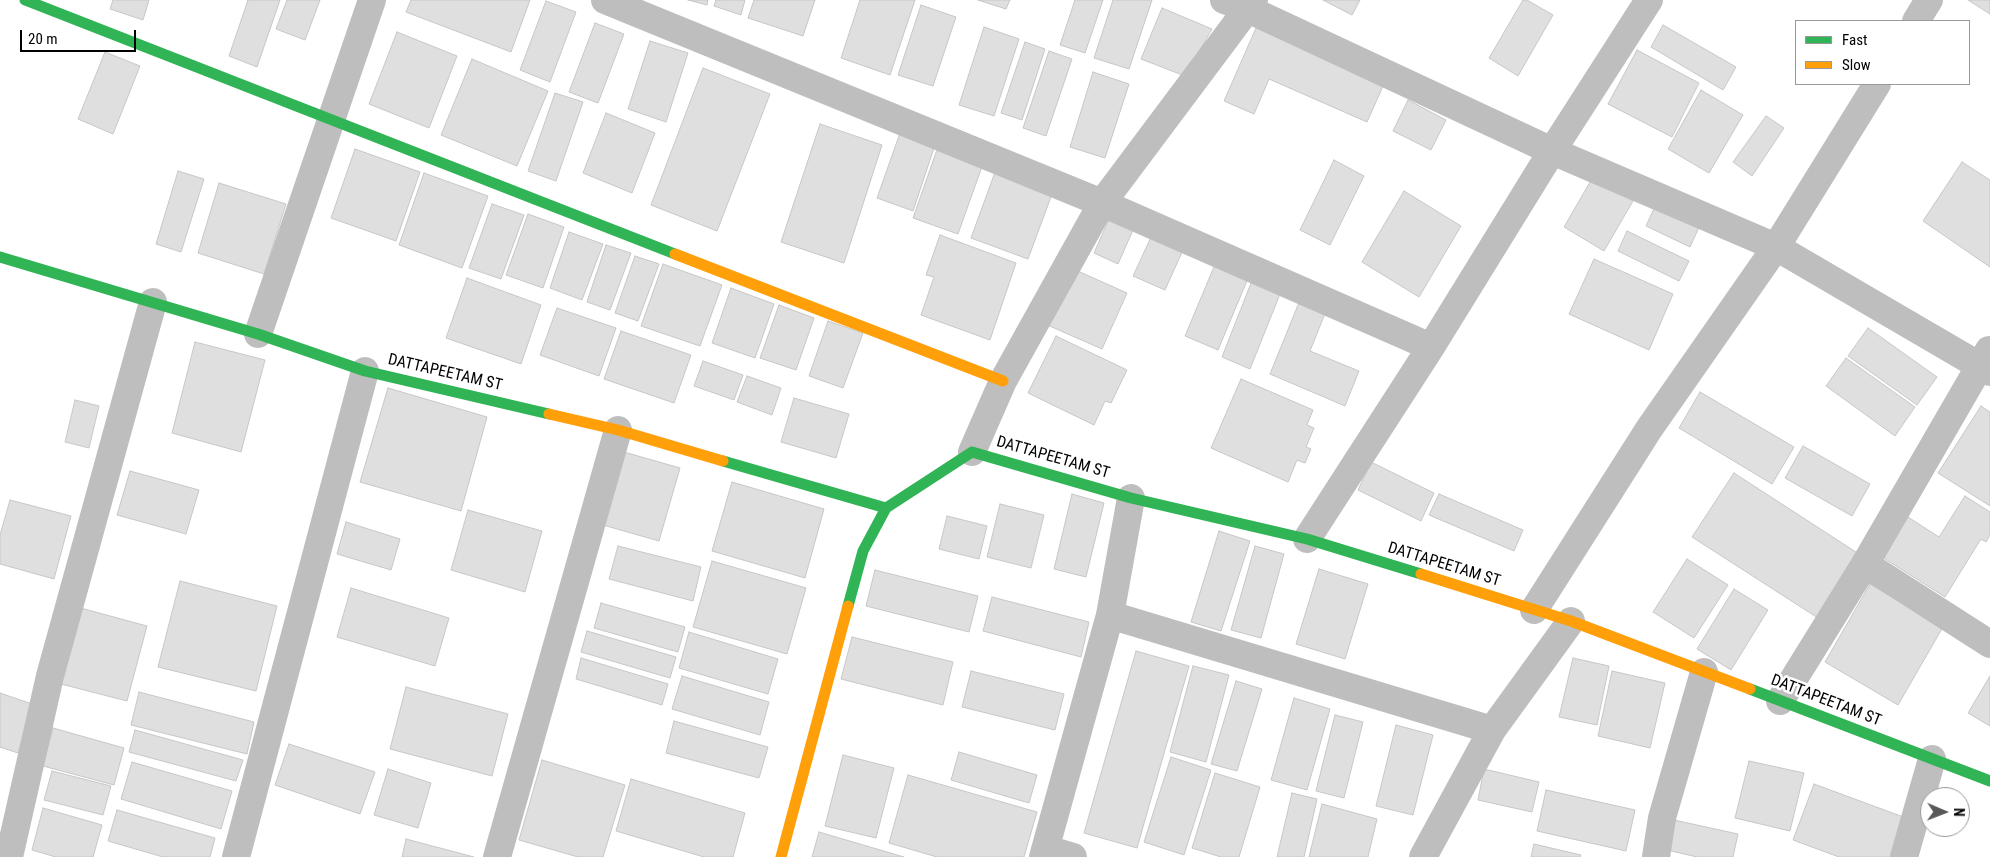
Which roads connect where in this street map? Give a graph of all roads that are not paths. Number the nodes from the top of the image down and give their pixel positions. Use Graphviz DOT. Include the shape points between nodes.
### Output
graph roads {
  1 [pos="25,0"];
  2 [pos="372,0"];
  3 [pos="605,0"];
  4 [pos="1649,0"];
  5 [pos="1929,0"];
  6 [pos="1242,3"];
  7 [pos="1917,20"];
  8 [pos="1876,85"];
  9 [pos="332,122"];
  10 [pos="1552,151"];
  11 [pos="1102,203"];
  12 [pos="1776,247"];
  13 [pos="0,257"];
  14 [pos="153,302"];
  15 [pos="258,334"];
  16 [pos="1431,347"];
  17 [pos="1987,362"];
  18 [pos="366,371"];
  19 [pos="1003,381"];
  20 [pos="618,430"];
  21 [pos="972,452"];
  22 [pos="1131,498"];
  23 [pos="886,508"];
  24 [pos="1307,539"];
  25 [pos="1865,564"];
  26 [pos="1534,610"];
  27 [pos="1110,615"];
  28 [pos="1571,621"];
  29 [pos="1990,644"];
  30 [pos="1704,672"];
  31 [pos="1780,701"];
  32 [pos="1492,730"];
  33 [pos="1932,759"];
  34 [pos="1990,781"];
  35 [pos="1044,853"];
  36 [pos="9,857"];
  37 [pos="236,857"];
  38 [pos="497,857"];
  39 [pos="781,857"];
  40 [pos="1073,857"];
  41 [pos="1423,857"];
  42 [pos="1656,857"];
  43 [pos="1904,857"];
  1 -- 9 [label="street"];
  2 -- 9 [label="street"];
  3 -- 11 [label="street"];
  4 -- 10 [label="street"];
  5 -- 7 [label="street"];
  6 -- 10 [label="street"];
  6 -- 11 [label="street"];
  8 -- 12 [label="street"];
  9 -- 15 [label="street"];
  9 -- 19 [label="street"];
  10 -- 12 [label="street"];
  10 -- 16 [label="street"];
  11 -- 16 [label="street"];
  11 -- 19 [label="street"];
  12 -- 17 [label="street"];
  12 -- 26 [label="street" via="1649,429"];
  13 -- 14 [label="street, DATTAPEETAM ST"];
  14 -- 15 [label="street, DATTAPEETAM ST"];
  14 -- 36 [label="street" via="50,676"];
  15 -- 18 [label="street, DATTAPEETAM ST"];
  16 -- 24 [label="street"];
  17 -- 25 [label="street"];
  18 -- 20 [label="street, DATTAPEETAM ST"];
  18 -- 37 [label="street"];
  19 -- 21 [label="street"];
  20 -- 23 [label="street, DATTAPEETAM ST"];
  20 -- 38 [label="street"];
  21 -- 22 [label="street, DATTAPEETAM ST"];
  21 -- 23 [label="street, DATTAPEETAM ST"];
  22 -- 24 [label="street, DATTAPEETAM ST"];
  22 -- 27 [label="street"];
  23 -- 39 [label="street, DATTAPEETAM ST" via="863,550"];
  24 -- 26 [label="street, DATTAPEETAM ST"];
  25 -- 29 [label="street"];
  25 -- 31 [label="street"];
  26 -- 28 [label="street, DATTAPEETAM ST"];
  27 -- 32 [label="street"];
  27 -- 35 [label="street"];
  28 -- 30 [label="street, DATTAPEETAM ST"];
  28 -- 32 [label="street"];
  30 -- 31 [label="street, DATTAPEETAM ST"];
  30 -- 42 [label="street" via="1662,818"];
  31 -- 33 [label="street, DATTAPEETAM ST"];
  32 -- 41 [label="street"];
  33 -- 34 [label="street, DATTAPEETAM ST"];
  33 -- 43 [label="street"];
  35 -- 40 [label="street"];
}
